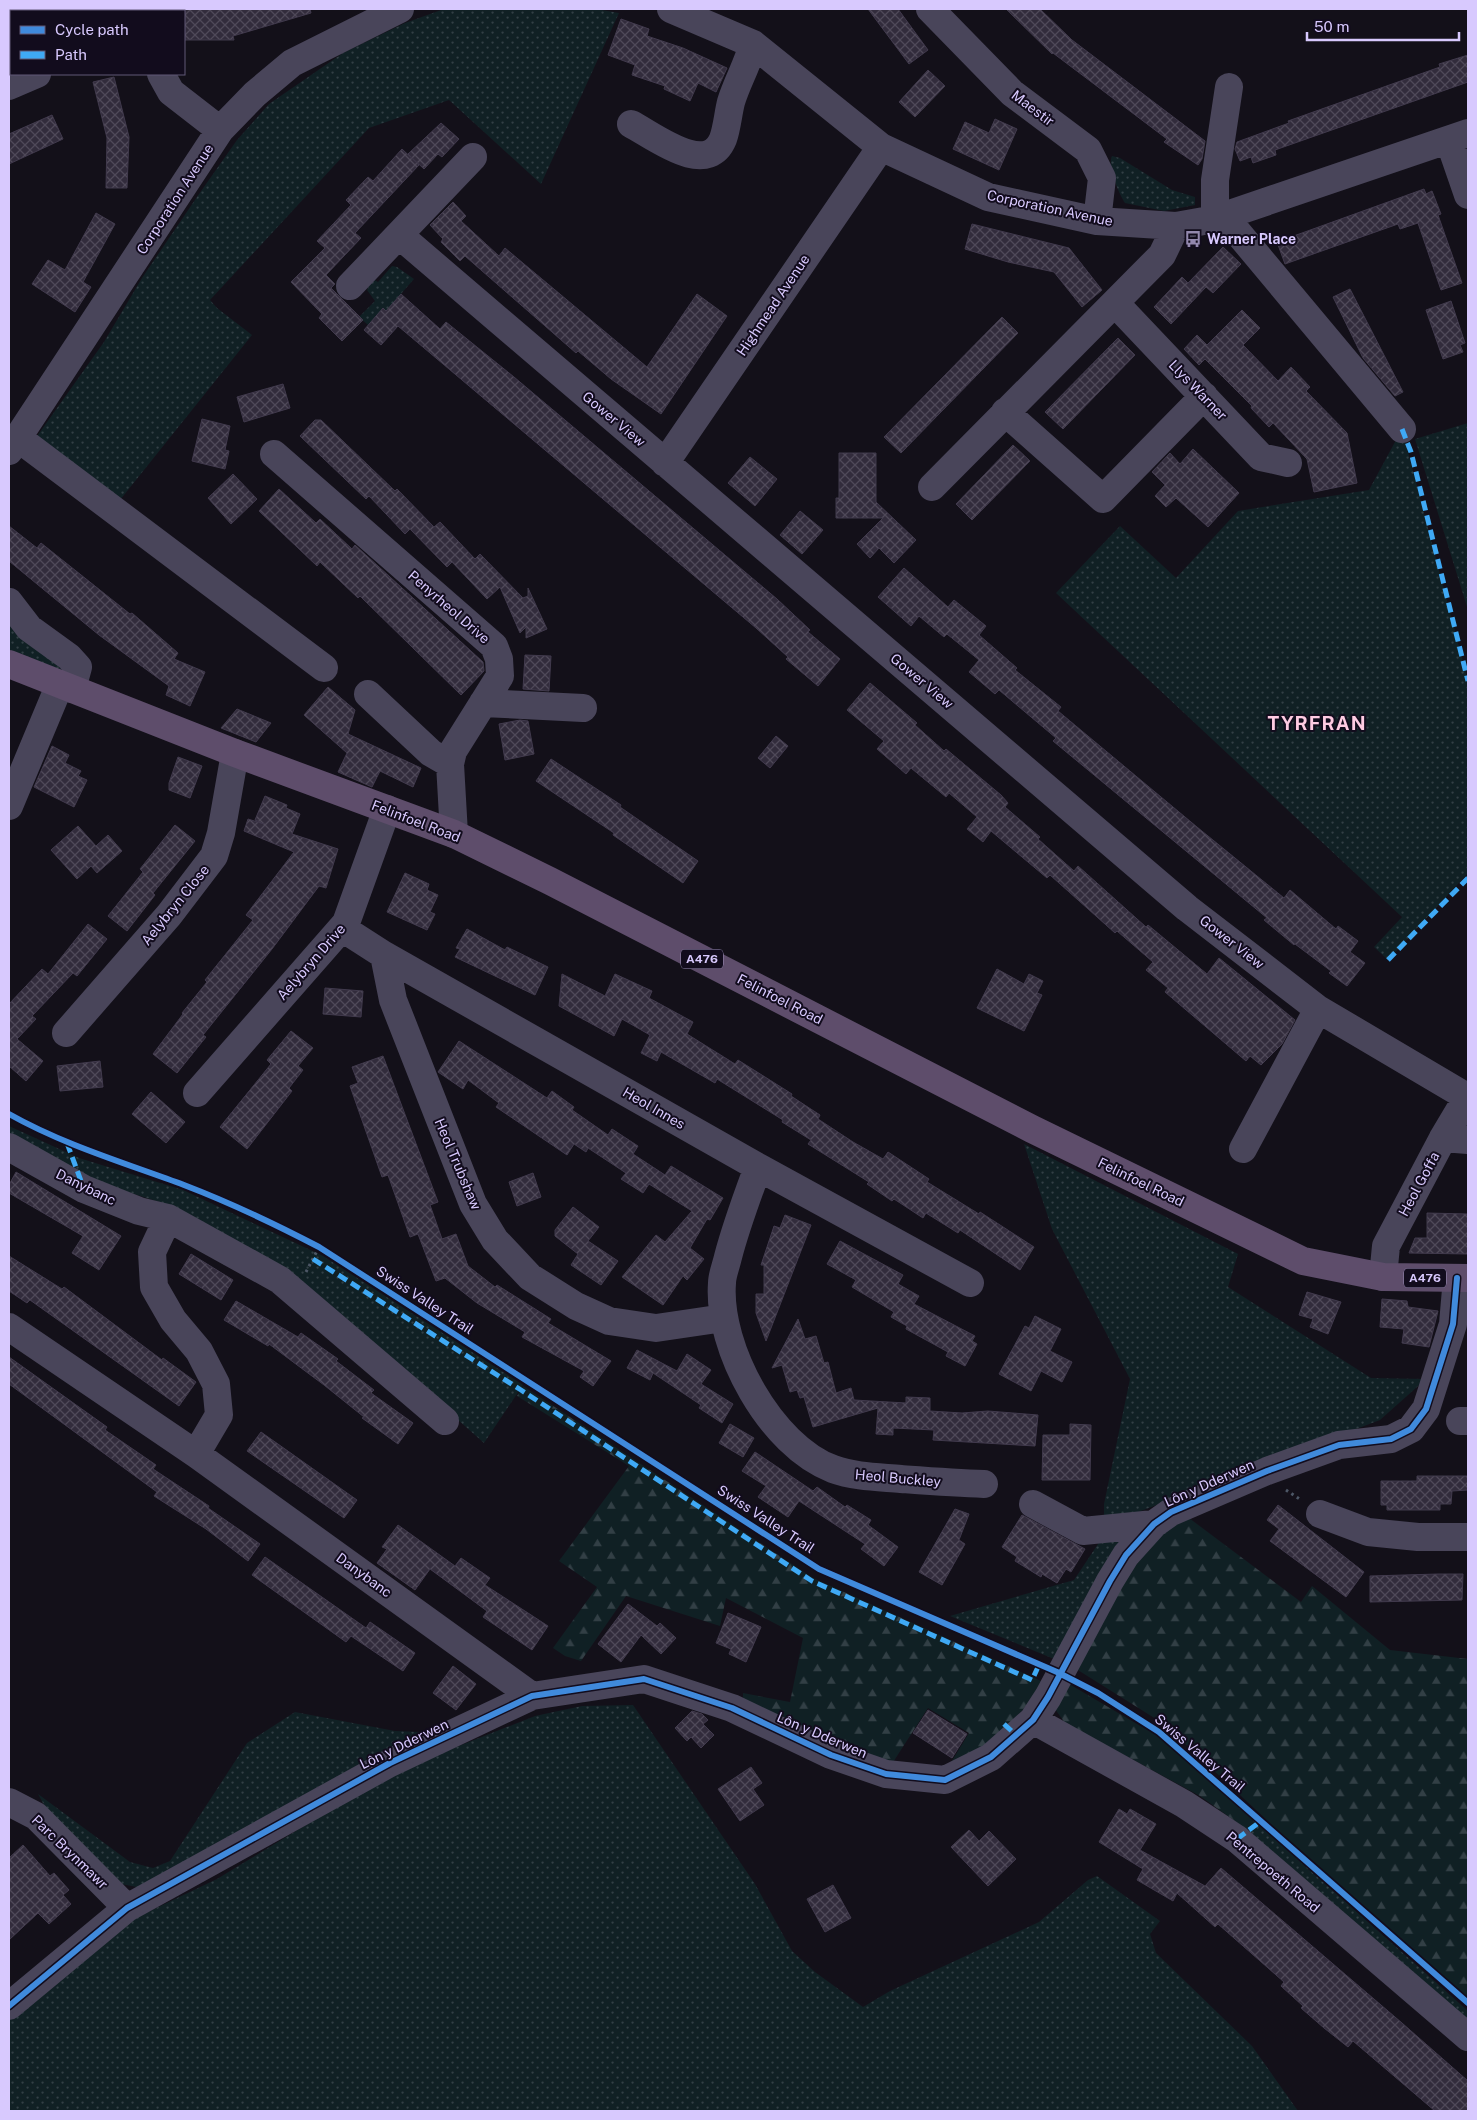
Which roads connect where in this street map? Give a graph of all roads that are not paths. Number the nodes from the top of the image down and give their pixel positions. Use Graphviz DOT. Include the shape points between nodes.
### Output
graph roads {
  1 [pos="400,9"];
  2 [pos="671,9"];
  3 [pos="930,9"];
  4 [pos="753,44"];
  5 [pos="35,75"];
  6 [pos="162,75"];
  7 [pos="9,86"];
  8 [pos="1229,87"];
  9 [pos="631,124"];
  10 [pos="220,130"];
  11 [pos="1458,137"];
  12 [pos="881,147"];
  13 [pos="473,157"];
  14 [pos="1468,195"];
  15 [pos="1220,217"];
  16 [pos="1097,221"];
  17 [pos="1176,226"];
  18 [pos="399,235"];
  19 [pos="350,286"];
  20 [pos="1115,303"];
  21 [pos="1204,396"];
  22 [pos="1006,412"];
  23 [pos="1402,430"];
  24 [pos="15,435"];
  25 [pos="274,454"];
  26 [pos="666,463"];
  27 [pos="1288,463"];
  28 [pos="932,487"];
  29 [pos="9,602"];
  30 [pos="9,664"];
  31 [pos="324,668"];
  32 [pos="66,686"];
  33 [pos="368,694"];
  34 [pos="483,703"];
  35 [pos="583,708"];
  36 [pos="235,753"];
  37 [pos="450,764"];
  38 [pos="9,806"];
  39 [pos="387,809"];
  40 [pos="454,834"];
  41 [pos="342,928"];
  42 [pos="384,955"];
  43 [pos="1318,1009"];
  44 [pos="66,1033"];
  45 [pos="197,1093"];
  46 [pos="1468,1097"];
  47 [pos="1456,1139"];
  48 [pos="9,1147"];
  49 [pos="1244,1149"];
  50 [pos="758,1167"];
  51 [pos="168,1218"];
  52 [pos="1383,1277"];
  53 [pos="1463,1278"];
  54 [pos="970,1283"];
  55 [pos="724,1318"];
  56 [pos="9,1327"];
  57 [pos="445,1422"];
  58 [pos="196,1454"];
  59 [pos="984,1484"];
  60 [pos="1033,1504"];
  61 [pos="1320,1514"];
  62 [pos="1154,1524"];
  63 [pos="1468,1537"];
  64 [pos="532,1696"];
  65 [pos="1033,1720"];
  66 [pos="9,1802"];
  67 [pos="127,1908"];
  68 [pos="9,2006"];
  69 [pos="1468,2037"];
  1 -- 10 [label="street, Corporation Avenue" via="292,63 255,94"];
  2 -- 4 [label="street, Corporation Avenue"];
  3 -- 16 [label="street, Maestir" via="1012,93 1088,150 1102,178"];
  4 -- 9 [label="street" via="748,65 732,99 724,138 708,156 698,158 686,154"];
  4 -- 12 [label="street, Corporation Avenue"];
  5 -- 7 [label="street"];
  6 -- 10 [label="street" via="171,92"];
  8 -- 15 [label="street" via="1215,180"];
  10 -- 24 [label="street, Corporation Avenue"];
  11 -- 14 [label="street"];
  11 -- 15 [label="street, Corporation Avenue"];
  12 -- 16 [label="street, Corporation Avenue" via="988,197"];
  12 -- 26 [label="street, Highmead Avenue"];
  13 -- 18 [label="street"];
  15 -- 17 [label="street, Corporation Avenue"];
  15 -- 23 [label="street"];
  16 -- 17 [label="street, Corporation Avenue"];
  17 -- 20 [label="street" via="1162,256"];
  18 -- 19 [label="street"];
  18 -- 26 [label="street, Gower View"];
  20 -- 21 [label="street, Llys Warner"];
  20 -- 22 [label="street"];
  21 -- 22 [label="street" via="1103,499"];
  21 -- 27 [label="street, Llys Warner" via="1261,456"];
  22 -- 28 [label="street"];
  24 -- 31 [label="street"];
  25 -- 34 [label="street, Penyrheol Drive" via="494,646 500,676"];
  26 -- 43 [label="street, Gower View" via="1187,908"];
  29 -- 32 [label="street" via="29,628 69,656 78,667"];
  30 -- 32 [label="main road, Felinfoel Road / A476"];
  32 -- 36 [label="main road, Felinfoel Road / A476"];
  32 -- 38 [label="street"];
  33 -- 37 [label="street" via="431,752"];
  34 -- 35 [label="street"];
  34 -- 37 [label="street, Penyrheol Drive" via="454,751"];
  36 -- 39 [label="main road, Felinfoel Road / A476"];
  36 -- 44 [label="street, Aelybryn Close" via="214,856 169,915"];
  37 -- 40 [label="street, Penyrheol Drive"];
  39 -- 40 [label="main road, Felinfoel Road / A476"];
  39 -- 41 [label="street, Aelybryn Drive"];
  40 -- 52 [label="main road, Felinfoel Road / A476" via="1032,1129 1303,1261"];
  41 -- 42 [label="street, Heol Innes"];
  41 -- 45 [label="street, Aelybryn Drive"];
  42 -- 50 [label="street, Heol Innes"];
  42 -- 55 [label="street, Heol Trubshaw" via="393,1000 472,1204 495,1240 530,1277 576,1306 609,1321 656,1328"];
  43 -- 46 [label="street, Gower View"];
  43 -- 49 [label="street"];
  46 -- 47 [label="street, Heol Goffa"];
  47 -- 52 [label="street, Heol Goffa" via="1386,1246"];
  48 -- 51 [label="street, Danybanc" via="84,1189 138,1211"];
  50 -- 54 [label="street, Heol Innes"];
  50 -- 55 [label="street, Heol Buckley" via="736,1224 722,1282"];
  51 -- 57 [label="street, Danybanc" via="280,1280"];
  51 -- 58 [label="street" via="152,1252 154,1287 173,1320 199,1351 216,1384 219,1415"];
  52 -- 53 [label="main road, Felinfoel Road / A476"];
  53 -- 62 [label="street, Lôn y Dderwen" via="1453,1324 1426,1409 1411,1429 1391,1439 1339,1445 1267,1471 1171,1512"];
  55 -- 59 [label="street, Heol Buckley" via="735,1358 754,1393 779,1429 803,1453 832,1469 858,1476"];
  56 -- 58 [label="street, Danybanc"];
  58 -- 64 [label="street, Danybanc"];
  60 -- 62 [label="street" via="1083,1531"];
  61 -- 63 [label="street" via="1368,1532"];
  62 -- 65 [label="street, Lôn y Dderwen" via="1126,1555"];
  64 -- 65 [label="street, Lôn y Dderwen" via="644,1679 732,1708 831,1755 886,1774 945,1780 991,1757"];
  64 -- 67 [label="street, Lôn y Dderwen" via="390,1763"];
  65 -- 69 [label="street, Pentrepoeth Road" via="1184,1804 1237,1839"];
  66 -- 67 [label="street, Parc Brynmawr" via="36,1816"];
  67 -- 68 [label="street, Lôn y Dderwen"];
}
